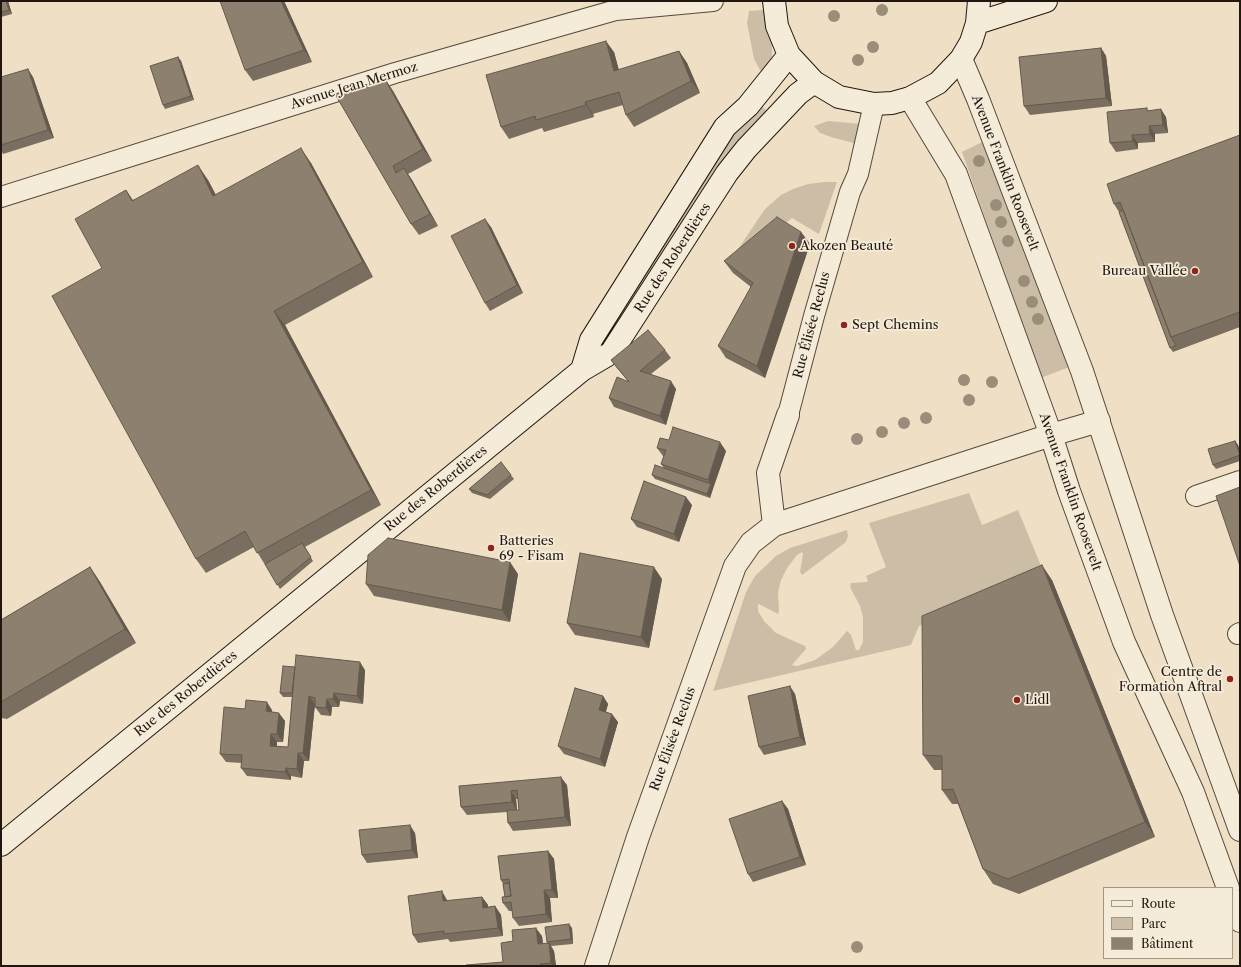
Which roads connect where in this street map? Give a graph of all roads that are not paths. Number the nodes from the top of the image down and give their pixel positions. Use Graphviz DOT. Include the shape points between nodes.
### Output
graph roads {
  1 [pos="713,1"];
  2 [pos="774,1"];
  3 [pos="979,1"];
  4 [pos="1046,1"];
  5 [pos="977,22"];
  6 [pos="789,55"];
  7 [pos="961,59"];
  8 [pos="814,82"];
  9 [pos="910,98"];
  10 [pos="874,104"];
  11 [pos="1,197"];
  12 [pos="582,370"];
  13 [pos="788,415"];
  14 [pos="1099,421"];
  15 [pos="1051,435"];
  16 [pos="1240,481"];
  17 [pos="1196,496"];
  18 [pos="774,525"];
  19 [pos="1240,830"];
  20 [pos="1,845"];
  21 [pos="1228,887"];
  22 [pos="596,966"];
  1 -- 11 [label="lane, Avenue Jean Mermoz" via="616,10 394,73"];
  2 -- 6 [label="street" via="777,26"];
  3 -- 5 [label="street"];
  4 -- 5 [label="street"];
  5 -- 7 [label="street" via="971,42"];
  6 -- 8 [label="street"];
  6 -- 12 [label="street" via="748,106 725,127 591,340"];
  7 -- 9 [label="street" via="938,82"];
  7 -- 14 [label="street, Avenue Franklin Roosevelt"];
  8 -- 10 [label="street" via="840,97"];
  8 -- 12 [label="street, Rue des Roberdières" via="798,94 727,173 611,353"];
  9 -- 10 [label="street"];
  9 -- 15 [label="street, Avenue Franklin Roosevelt" via="956,174"];
  10 -- 13 [label="lane, Rue Élisée Reclus" via="858,174 850,192 824,280"];
  12 -- 20 [label="street, Rue des Roberdières"];
  13 -- 18 [label="street, Rue Élisée Reclus" via="768,473"];
  14 -- 15 [label="street, Rue Élisée Reclus"];
  14 -- 19 [label="street, Avenue Franklin Roosevelt" via="1162,615"];
  15 -- 18 [label="street, Rue Élisée Reclus"];
  15 -- 21 [label="street, Avenue Franklin Roosevelt" via="1124,642 1193,792"];
  16 -- 17 [label="lane"];
  18 -- 22 [label="street, Rue Élisée Reclus" via="751,544 735,566 638,837"];
}
